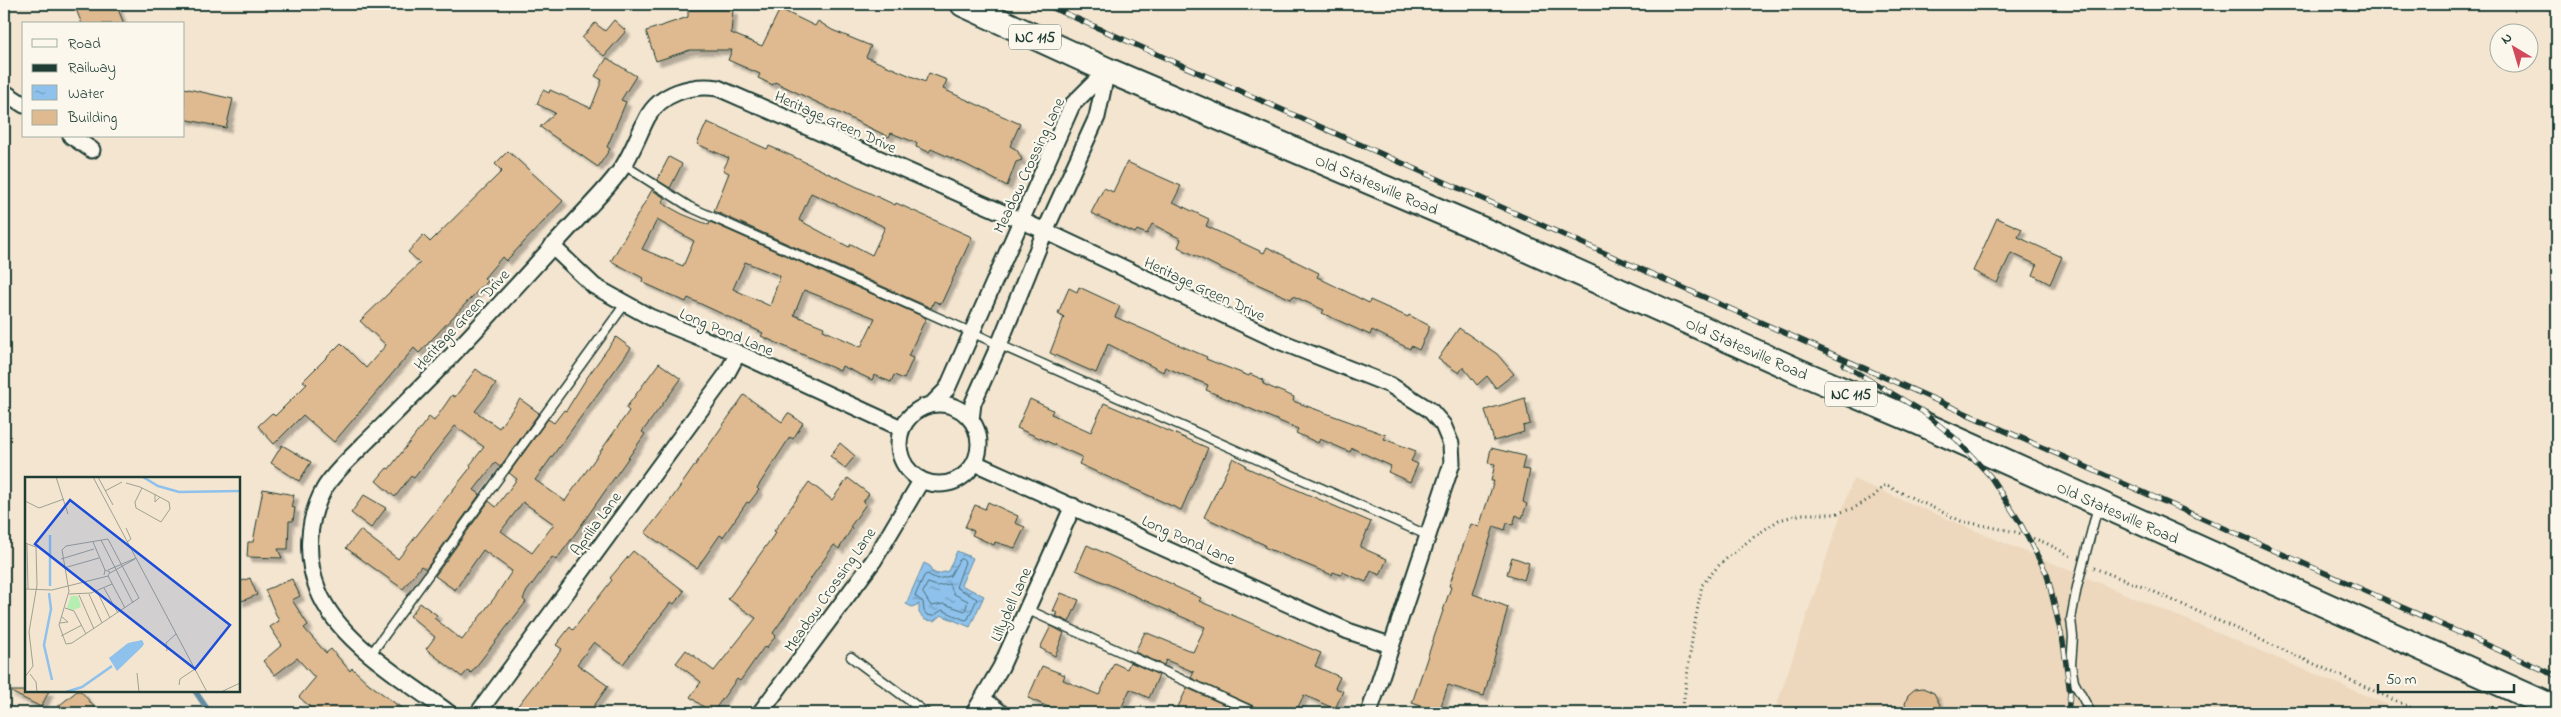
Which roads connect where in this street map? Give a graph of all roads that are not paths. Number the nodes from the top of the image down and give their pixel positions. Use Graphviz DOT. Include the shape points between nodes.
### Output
graph roads {
  1 [pos="963,4"];
  2 [pos="1107,70"];
  3 [pos="4,92"];
  4 [pos="22,104"];
  5 [pos="74,138"];
  6 [pos="92,150"];
  7 [pos="624,165"];
  8 [pos="1021,221"];
  9 [pos="1044,231"];
  10 [pos="552,246"];
  11 [pos="625,304"];
  12 [pos="972,334"];
  13 [pos="999,345"];
  14 [pos="738,353"];
  15 [pos="932,404"];
  16 [pos="971,420"];
  17 [pos="901,428"];
  18 [pos="975,463"];
  19 [pos="921,481"];
  20 [pos="2099,504"];
  21 [pos="1073,506"];
  22 [pos="1429,536"];
  23 [pos="1026,609"];
  24 [pos="1390,645"];
  25 [pos="371,654"];
  26 [pos="851,657"];
  27 [pos="983,699"];
  28 [pos="2556,710"];
  29 [pos="449,713"];
  30 [pos="478,713"];
  31 [pos="760,713"];
  32 [pos="926,713"];
  33 [pos="974,713"];
  34 [pos="1000,713"];
  35 [pos="1256,713"];
  36 [pos="1368,713"];
  37 [pos="2091,713"];
  1 -- 2 [label="main road, Old Statesville Road / NC 115"];
  2 -- 8 [label="street, Meadow Crossing Lane" via="1072,105"];
  2 -- 9 [label="street" via="1098,117"];
  2 -- 20 [label="main road, Old Statesville Road / NC 115" via="1481,229"];
  3 -- 4 [label="street"];
  5 -- 6 [label="street"];
  7 -- 8 [label="street, Heritage Green Drive" via="648,116 662,102 680,91 700,86 718,88"];
  7 -- 10 [label="street, Heritage Green Drive"];
  7 -- 12 [label="lane" via="690,207"];
  8 -- 9 [label="street, Heritage Green Drive"];
  8 -- 12 [label="street, Meadow Crossing Lane"];
  9 -- 13 [label="street"];
  9 -- 22 [label="street, Heritage Green Drive" via="1279,341 1390,385 1430,410 1451,444 1452,463"];
  10 -- 11 [label="street, Long Pond Lane" via="594,286"];
  10 -- 25 [label="street, Heritage Green Drive" via="324,490 313,517 309,540 310,566 318,592 333,616 347,634"];
  11 -- 14 [label="street, Long Pond Lane"];
  11 -- 25 [label="lane"];
  12 -- 13 [label="lane"];
  12 -- 15 [label="street, Meadow Crossing Lane" via="947,389"];
  13 -- 16 [label="street" via="973,403"];
  13 -- 22 [label="lane"];
  14 -- 17 [label="street, Long Pond Lane"];
  14 -- 30 [label="street, Aprilia Lane" via="726,375"];
  15 -- 16 [label="street" via="960,410"];
  15 -- 17 [label="street, Meadow Crossing Lane" via="916,411"];
  16 -- 18 [label="street" via="978,434"];
  17 -- 19 [label="street" via="899,456 907,471"];
  18 -- 19 [label="street" via="952,483 936,485"];
  18 -- 21 [label="street, Long Pond Lane"];
  19 -- 31 [label="street, Meadow Crossing Lane" via="874,560"];
  20 -- 28 [label="main road, Old Statesville Road / NC 115"];
  20 -- 37 [label="lane" via="2071,619 2074,682"];
  21 -- 23 [label="street, Lillydell Lane"];
  21 -- 24 [label="street, Long Pond Lane" via="1348,631"];
  22 -- 24 [label="street, Heritage Green Drive"];
  23 -- 27 [label="street, Lillydell Lane"];
  23 -- 35 [label="lane"];
  24 -- 36 [label="street, Heritage Green Drive"];
  25 -- 29 [label="street, Heritage Green Drive"];
  26 -- 32 [label="lane"];
  27 -- 33 [label="street, Lillydell Lane"];
  27 -- 34 [label="street"];
}
